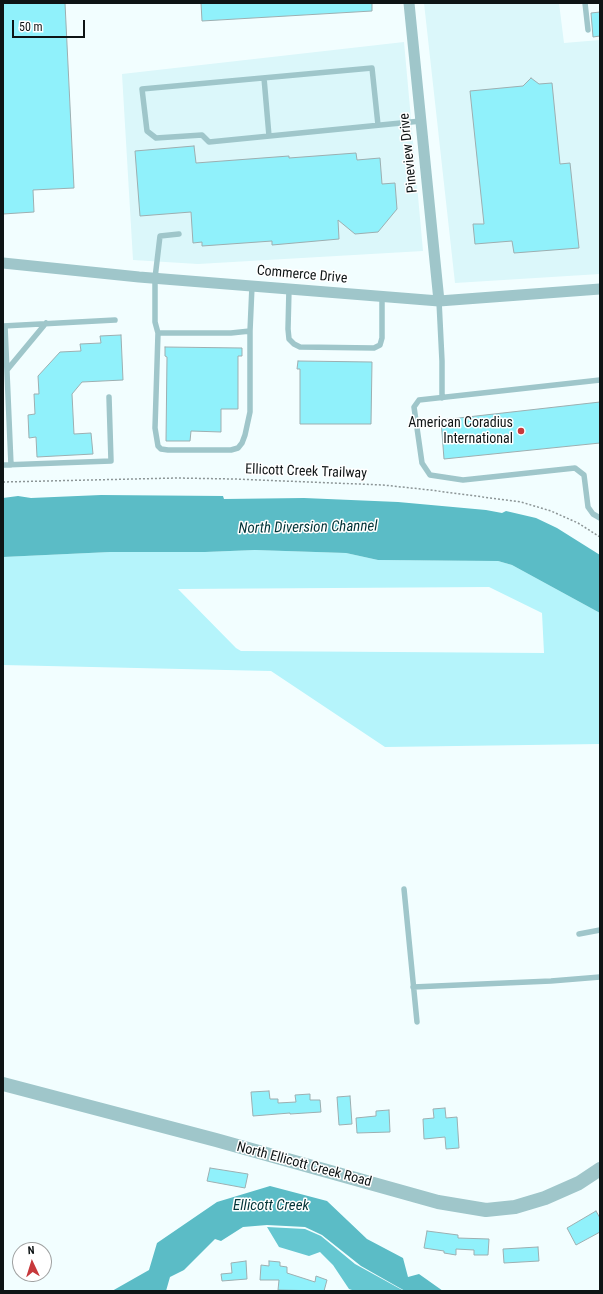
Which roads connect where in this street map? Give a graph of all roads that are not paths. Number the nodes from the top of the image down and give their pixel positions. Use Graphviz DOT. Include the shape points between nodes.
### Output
graph roads {
  1 [pos="409,3"];
  2 [pos="585,3"];
  3 [pos="588,30"];
  4 [pos="264,78"];
  5 [pos="421,121"];
  6 [pos="378,125"];
  7 [pos="269,136"];
  8 [pos="179,234"];
  9 [pos="3,263"];
  10 [pos="155,278"];
  11 [pos="252,286"];
  12 [pos="289,289"];
  13 [pos="600,289"];
  14 [pos="382,296"];
  15 [pos="439,301"];
  16 [pos="115,320"];
  17 [pos="46,324"];
  18 [pos="4,326"];
  19 [pos="250,331"];
  20 [pos="158,333"];
  21 [pos="7,370"];
  22 [pos="600,380"];
  23 [pos="109,398"];
  24 [pos="442,398"];
  25 [pos="3,465"];
  26 [pos="11,465"];
  27 [pos="600,518"];
  28 [pos="404,889"];
  29 [pos="600,930"];
  30 [pos="579,934"];
  31 [pos="600,977"];
  32 [pos="413,987"];
  33 [pos="417,1022"];
  34 [pos="3,1084"];
  35 [pos="600,1169"];
  1 -- 5 [label="street, Pineview Drive"];
  2 -- 3 [label="lane"];
  4 -- 6 [label="lane" via="372,68"];
  4 -- 7 [label="lane"];
  4 -- 7 [label="lane" via="142,89 147,131 156,138 202,136 210,142"];
  5 -- 6 [label="lane"];
  5 -- 15 [label="street, Pineview Drive"];
  6 -- 7 [label="lane"];
  8 -- 10 [label="lane" via="160,236"];
  9 -- 10 [label="street, Commerce Drive"];
  10 -- 11 [label="street, Commerce Drive"];
  10 -- 20 [label="lane" via="155,322"];
  11 -- 12 [label="street, Commerce Drive"];
  11 -- 19 [label="lane"];
  12 -- 14 [label="street, Commerce Drive"];
  12 -- 14 [label="lane" via="289,339 300,347 374,348 380,345"];
  13 -- 15 [label="street, Commerce Drive"];
  14 -- 15 [label="street, Commerce Drive"];
  15 -- 24 [label="lane"];
  16 -- 17 [label="lane"];
  17 -- 18 [label="lane"];
  17 -- 21 [label="lane"];
  18 -- 21 [label="lane"];
  19 -- 20 [label="lane"];
  19 -- 20 [label="lane" via="250,412 242,443 238,448 231,450 168,450 158,446"];
  21 -- 26 [label="lane"];
  22 -- 24 [label="lane"];
  23 -- 26 [label="lane" via="111,461"];
  24 -- 27 [label="lane" via="419,400 414,407 422,463 430,475 463,480 575,468 584,475 588,507"];
  25 -- 26 [label="lane"];
  28 -- 32 [label="lane"];
  29 -- 30 [label="lane"];
  31 -- 32 [label="lane"];
  32 -- 33 [label="lane"];
  34 -- 35 [label="street, North Ellicott Creek Road" via="438,1202 486,1210 515,1207 544,1198 578,1183"];
}
